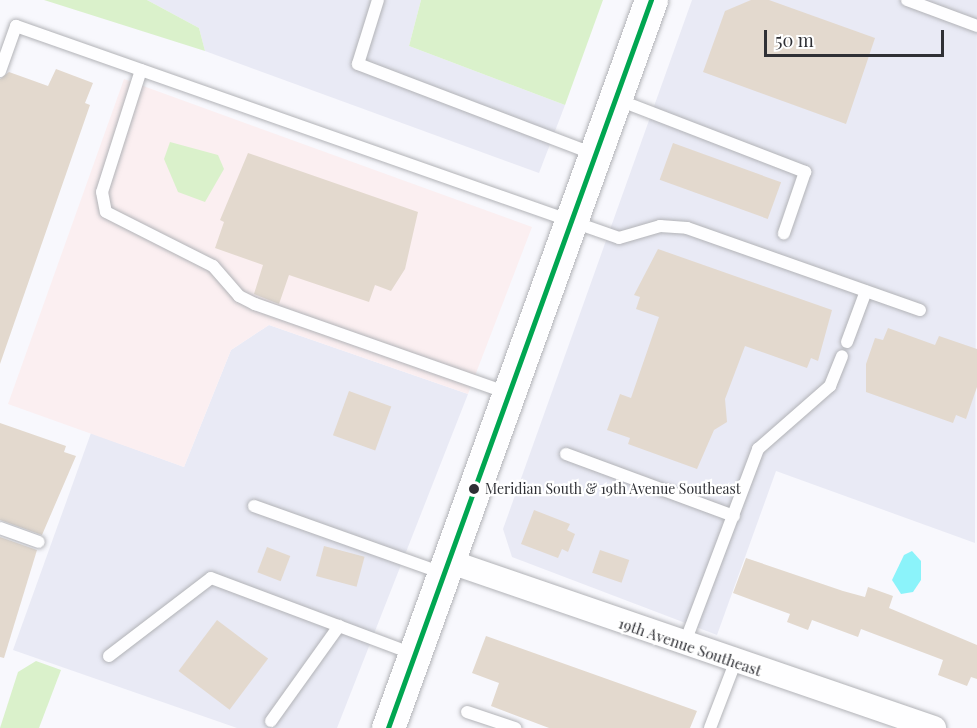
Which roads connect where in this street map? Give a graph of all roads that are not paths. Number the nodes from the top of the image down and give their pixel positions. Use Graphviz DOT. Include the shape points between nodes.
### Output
graph roads {
  1 [pos="378,0"];
  2 [pos="651,0"];
  3 [pos="907,0"];
  4 [pos="977,26"];
  5 [pos="141,70"];
  6 [pos="0,71"];
  7 [pos="615,99"];
  8 [pos="595,154"];
  9 [pos="572,222"];
  10 [pos="784,233"];
  11 [pos="866,291"];
  12 [pos="920,310"];
  13 [pos="847,342"];
  14 [pos="842,356"];
  15 [pos="509,394"];
  16 [pos="566,454"];
  17 [pos="254,506"];
  18 [pos="734,516"];
  19 [pos="0,528"];
  20 [pos="39,542"];
  21 [pos="446,568"];
  22 [pos="339,626"];
  23 [pos="684,645"];
  24 [pos="414,654"];
  25 [pos="109,656"];
  26 [pos="735,663"];
  27 [pos="467,712"];
  28 [pos="271,721"];
  29 [pos="908,724"];
  30 [pos="388,728"];
  31 [pos="515,728"];
  32 [pos="710,728"];
  1 -- 8 [label="lane" via="358,64"];
  2 -- 7 [label="main road"];
  3 -- 4 [label="lane"];
  5 -- 6 [label="lane" via="16,26"];
  5 -- 9 [label="lane"];
  5 -- 15 [label="lane" via="102,192 106,212 213,266 239,296 255,304"];
  7 -- 8 [label="main road"];
  7 -- 10 [label="lane" via="805,172"];
  8 -- 9 [label="main road"];
  9 -- 11 [label="lane" via="619,238 660,226 687,228"];
  9 -- 15 [label="main road"];
  11 -- 12 [label="lane"];
  11 -- 13 [label="lane"];
  14 -- 18 [label="lane" via="830,386 758,449"];
  15 -- 21 [label="main road"];
  16 -- 18 [label="lane"];
  17 -- 21 [label="lane"];
  18 -- 23 [label="lane"];
  19 -- 20 [label="lane"];
  21 -- 23 [label="street, 19th Avenue Southeast"];
  21 -- 24 [label="main road"];
  22 -- 24 [label="lane"];
  22 -- 25 [label="lane" via="211,578"];
  22 -- 28 [label="lane"];
  23 -- 26 [label="street, 19th Avenue Southeast"];
  24 -- 30 [label="main road"];
  26 -- 29 [label="street, 19th Avenue Southeast"];
  26 -- 32 [label="lane"];
  27 -- 31 [label="lane"];
}
